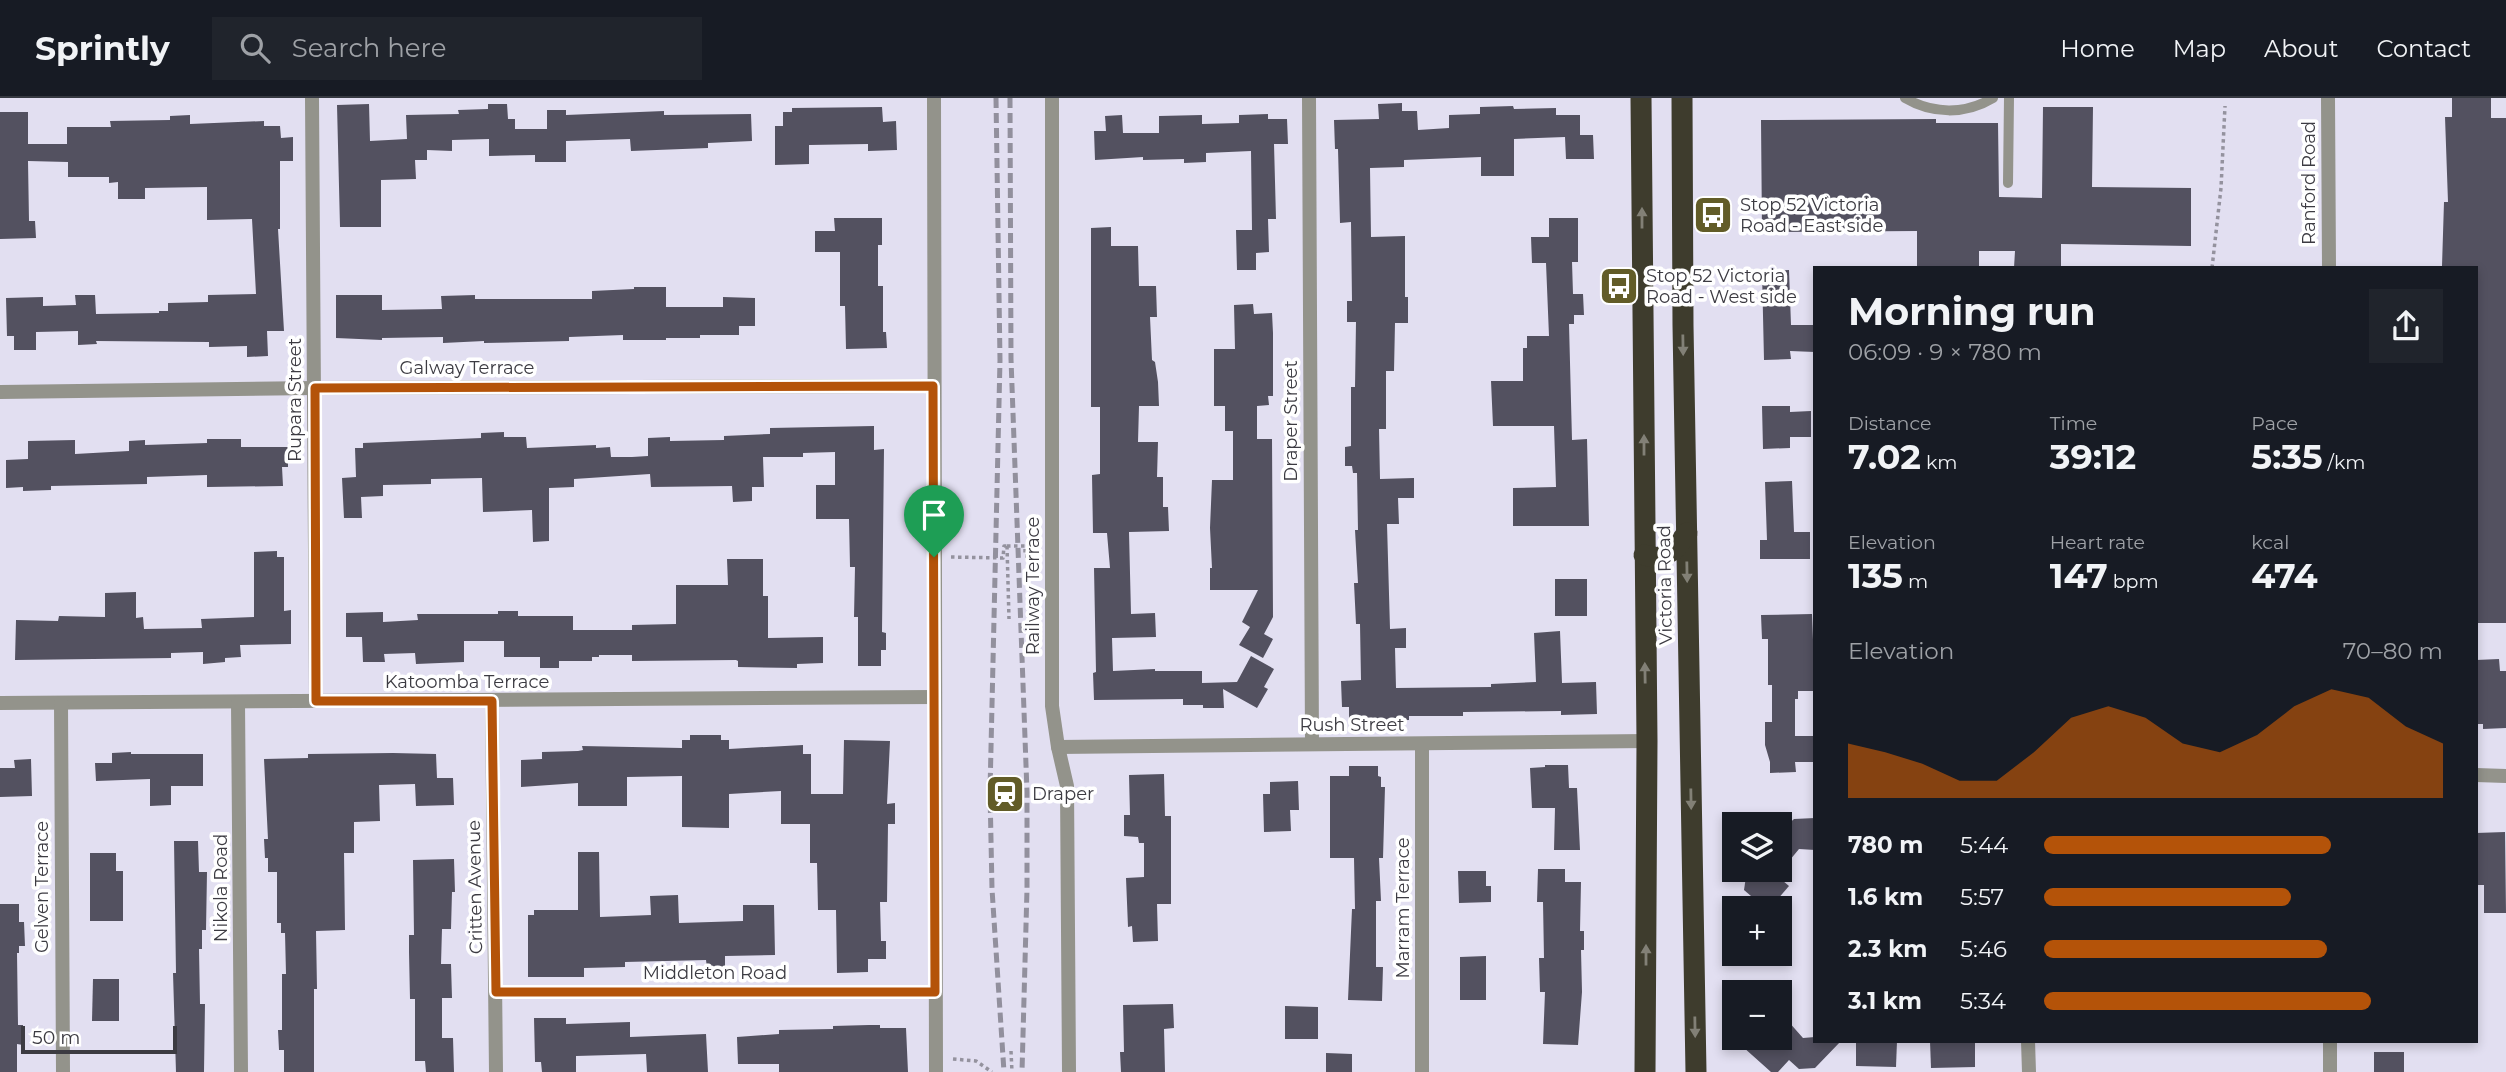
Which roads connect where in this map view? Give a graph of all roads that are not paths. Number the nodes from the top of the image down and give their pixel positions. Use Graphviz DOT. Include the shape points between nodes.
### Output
graph roads {
  1 [pos="312,98"];
  2 [pos="934,98"];
  3 [pos="1052,98"];
  4 [pos="1309,98"];
  5 [pos="1642,98"];
  6 [pos="1682,98"];
  7 [pos="1905,98"];
  8 [pos="1993,98"];
  9 [pos="2009,98"];
  10 [pos="2328,98"];
  11 [pos="2008,183"];
  12 [pos="2329,266"];
  13 [pos="933,386"];
  14 [pos="315,388"];
  15 [pos="0,392"];
  16 [pos="1686,533"];
  17 [pos="1644,555"];
  18 [pos="934,698"];
  19 [pos="316,701"];
  20 [pos="492,701"];
  21 [pos="0,703"];
  22 [pos="61,703"];
  23 [pos="239,703"];
  24 [pos="1647,741"];
  25 [pos="1312,743"];
  26 [pos="1422,744"];
  27 [pos="1058,747"];
  28 [pos="2478,775"];
  29 [pos="2506,776"];
  30 [pos="496,992"];
  31 [pos="935,992"];
  32 [pos="2028,1043"];
  33 [pos="2330,1043"];
  34 [pos="936,1065"];
  35 [pos="63,1072"];
  36 [pos="242,1072"];
  37 [pos="496,1072"];
  38 [pos="1069,1072"];
  39 [pos="1422,1072"];
  40 [pos="1646,1072"];
  41 [pos="1696,1072"];
  42 [pos="2029,1072"];
  43 [pos="2330,1072"];
  1 -- 14 [label="street, Rupara Street"];
  2 -- 13 [label="street"];
  3 -- 27 [label="street, Railway Terrace" via="1052,706"];
  4 -- 25 [label="street, Draper Street"];
  17 -- 5 [label="highway, Victoria Road, one-way"];
  6 -- 16 [label="highway, Victoria Road, one-way"];
  7 -- 8 [label="lane" via="1930,110 1966,110"];
  9 -- 11 [label="lane"];
  10 -- 12 [label="street, Ranford Road"];
  13 -- 14 [label="street, Galway Terrace"];
  13 -- 18 [label="street"];
  14 -- 15 [label="street, Galway Terrace"];
  14 -- 19 [label="street, Rupara Street"];
  16 -- 17 [label="highway" via="1675,549 1659,558"];
  16 -- 41 [label="highway, Victoria Road, one-way"];
  24 -- 17 [label="highway, Victoria Road, one-way"];
  18 -- 20 [label="street, Katoomba Terrace"];
  18 -- 31 [label="street"];
  19 -- 20 [label="street, Katoomba Terrace"];
  19 -- 23 [label="street, Katoomba Terrace"];
  20 -- 30 [label="street, Critten Avenue"];
  21 -- 22 [label="street, Katoomba Terrace"];
  22 -- 23 [label="street, Katoomba Terrace"];
  22 -- 35 [label="street, Gelven Terrace"];
  23 -- 36 [label="street, Nikola Road"];
  24 -- 26 [label="street, Rush Street"];
  40 -- 24 [label="highway, Victoria Road, one-way"];
  25 -- 26 [label="street, Rush Street"];
  25 -- 27 [label="street, Rush Street"];
  26 -- 39 [label="street, Marram Terrace"];
  27 -- 38 [label="street, Railway Terrace" via="1067,786"];
  28 -- 29 [label="street"];
  30 -- 31 [label="street, Middleton Road"];
  30 -- 37 [label="street, Critten Avenue"];
  31 -- 34 [label="street"];
  32 -- 42 [label="street"];
  33 -- 43 [label="street"];
}
